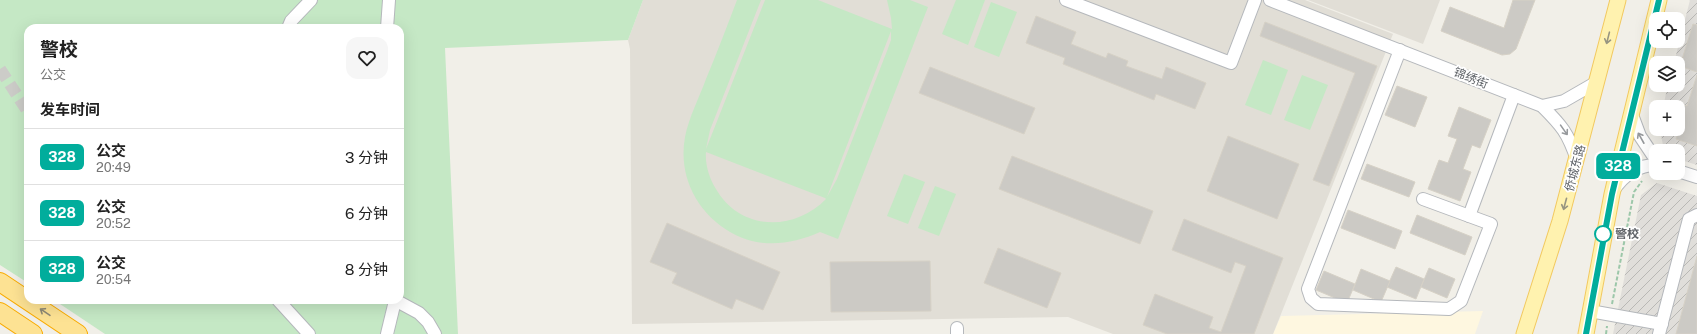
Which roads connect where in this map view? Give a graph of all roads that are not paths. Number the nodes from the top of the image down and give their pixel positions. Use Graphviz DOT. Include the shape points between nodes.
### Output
graph roads {
  1 [pos="311,0"];
  2 [pos="389,0"];
  3 [pos="1066,0"];
  4 [pos="1256,0"];
  5 [pos="1270,0"];
  6 [pos="1618,0"];
  7 [pos="1659,0"];
  8 [pos="290,24"];
  9 [pos="387,24"];
  10 [pos="1400,50"];
  11 [pos="1597,82"];
  12 [pos="1514,95"];
  13 [pos="1542,106"];
  14 [pos="1631,112"];
  15 [pos="1649,150"];
  16 [pos="1577,160"];
  17 [pos="1649,166"];
  18 [pos="1685,176"];
  19 [pos="1697,177"];
  20 [pos="1612,194"];
  21 [pos="1423,199"];
  22 [pos="1697,215"];
  23 [pos="1469,216"];
  24 [pos="0,282"];
  25 [pos="24,298"];
  26 [pos="33,304"];
  27 [pos="282,304"];
  28 [pos="394,304"];
  29 [pos="404,304"];
  30 [pos="1590,310"];
  31 [pos="0,312"];
  32 [pos="1660,329"];
  33 [pos="33,334"];
  34 [pos="78,334"];
  35 [pos="309,334"];
  36 [pos="387,334"];
  37 [pos="434,334"];
  38 [pos="1524,334"];
  39 [pos="1586,334"];
  1 -- 8 [label="street"];
  2 -- 9 [label="street"];
  3 -- 4 [label="street" via="1231,64"];
  5 -- 10 [label="street, 锦绣街"];
  6 -- 11 [label="main road, 侨城东路, one-way"];
  7 -- 14 [label="main road"];
  10 -- 12 [label="street, 锦绣街"];
  10 -- 23 [label="street" via="1308,289 1311,298 1318,304 1449,309 1461,301 1491,224"];
  11 -- 13 [label="street" via="1564,101"];
  11 -- 16 [label="main road, 侨城东路"];
  12 -- 13 [label="street, 锦绣街"];
  12 -- 23 [label="street"];
  13 -- 16 [label="street, 锦绣街, one-way" via="1560,123 1569,137"];
  15 -- 14 [label="street, one-way" via="1640,136"];
  14 -- 20 [label="main road"];
  16 -- 38 [label="main road, 侨城东路, one-way"];
  17 -- 20 [label="street" via="1634,170 1618,183"];
  18 -- 19 [label="street"];
  20 -- 30 [label="main road"];
  21 -- 23 [label="street"];
  22 -- 32 [label="street" via="1689,219"];
  25 -- 24 [label="highway, one-way"];
  34 -- 26 [label="highway, one-way"];
  27 -- 35 [label="street"];
  28 -- 36 [label="street"];
  29 -- 37 [label="street" via="428,322"];
  30 -- 32 [label="street"];
  30 -- 39 [label="main road"];
  31 -- 33 [label="highway"];
}
